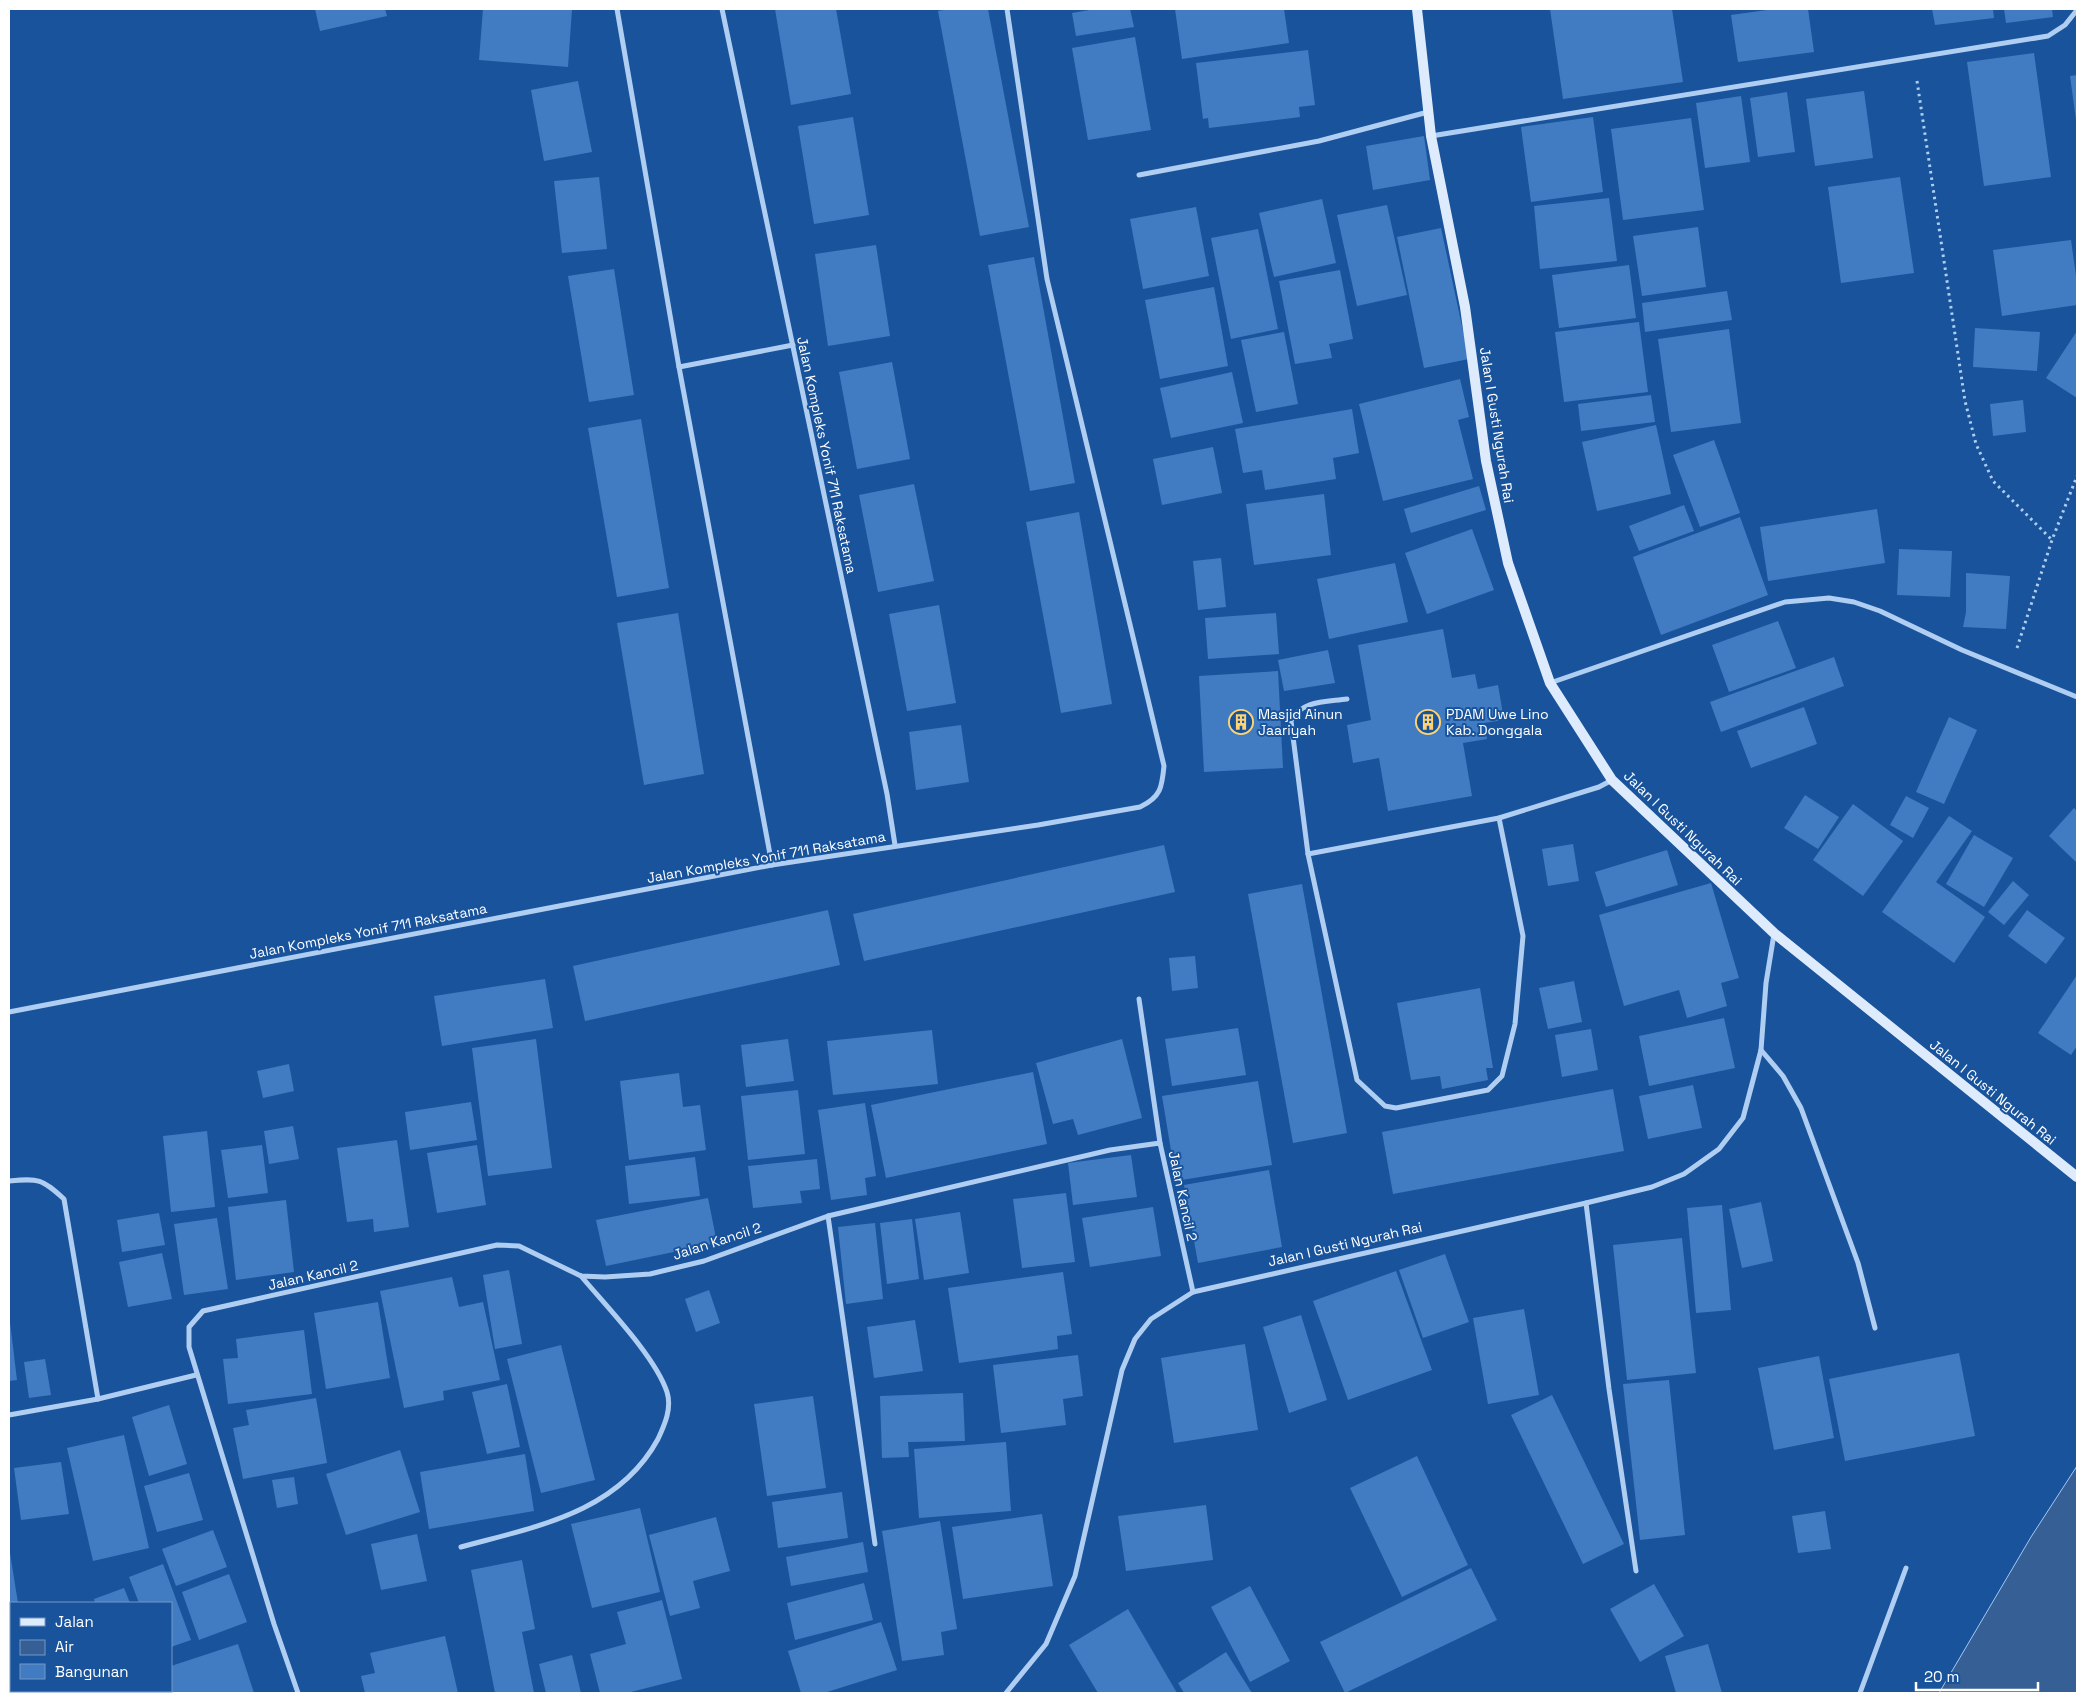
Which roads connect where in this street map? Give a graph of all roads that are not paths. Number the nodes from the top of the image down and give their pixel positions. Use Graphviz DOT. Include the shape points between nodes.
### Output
graph roads {
  1 [pos="617,9"];
  2 [pos="722,9"];
  3 [pos="1007,9"];
  4 [pos="1417,9"];
  5 [pos="2077,10"];
  6 [pos="1428,112"];
  7 [pos="1431,136"];
  8 [pos="1139,175"];
  9 [pos="793,345"];
  10 [pos="679,366"];
  11 [pos="1550,683"];
  12 [pos="2077,697"];
  13 [pos="1347,698"];
  14 [pos="1612,780"];
  15 [pos="1499,818"];
  16 [pos="895,845"];
  17 [pos="1308,854"];
  18 [pos="772,865"];
  19 [pos="1774,933"];
  20 [pos="1139,999"];
  21 [pos="9,1012"];
  22 [pos="1761,1050"];
  23 [pos="1160,1143"];
  24 [pos="2077,1177"];
  25 [pos="9,1181"];
  26 [pos="1586,1203"];
  27 [pos="828,1216"];
  28 [pos="581,1276"];
  29 [pos="1193,1292"];
  30 [pos="1875,1328"];
  31 [pos="196,1375"];
  32 [pos="98,1399"];
  33 [pos="9,1415"];
  34 [pos="875,1544"];
  35 [pos="461,1547"];
  36 [pos="1906,1568"];
  37 [pos="1636,1571"];
  38 [pos="298,1693"];
  39 [pos="1006,1693"];
  40 [pos="1860,1693"];
  1 -- 10 [label="street"];
  2 -- 9 [label="street, Jalan Kompleks Yonif 711 Raksatama"];
  3 -- 16 [label="street" via="1047,279 1164,766 1162,787 1152,802 1140,807"];
  4 -- 6 [label="main road, Jalan I Gusti Ngurah Rai"];
  5 -- 7 [label="street" via="2065,25 2048,36"];
  6 -- 7 [label="main road, Jalan I Gusti Ngurah Rai"];
  6 -- 8 [label="street" via="1319,141"];
  7 -- 11 [label="main road, Jalan I Gusti Ngurah Rai" via="1465,307 1490,480 1508,563"];
  9 -- 10 [label="street"];
  9 -- 16 [label="street, Jalan Kompleks Yonif 711 Raksatama"];
  10 -- 18 [label="street"];
  11 -- 12 [label="street" via="1785,602 1829,598 1880,611 1962,650"];
  11 -- 14 [label="main road, Jalan I Gusti Ngurah Rai"];
  13 -- 17 [label="street" via="1304,706 1295,712 1292,721"];
  14 -- 15 [label="street"];
  14 -- 19 [label="main road, Jalan I Gusti Ngurah Rai"];
  15 -- 17 [label="street"];
  15 -- 17 [label="street" via="1523,936 1515,1024 1502,1076 1488,1090 1396,1108 1385,1106 1357,1080"];
  16 -- 18 [label="street, Jalan Kompleks Yonif 711 Raksatama"];
  18 -- 21 [label="street, Jalan Kompleks Yonif 711 Raksatama"];
  19 -- 22 [label="street, Jalan I Gusti Ngurah Rai"];
  19 -- 24 [label="main road, Jalan I Gusti Ngurah Rai"];
  20 -- 23 [label="street"];
  22 -- 26 [label="street, Jalan I Gusti Ngurah Rai" via="1743,1118 1719,1148 1684,1174 1652,1187"];
  22 -- 30 [label="street" via="1783,1076 1801,1108 1858,1263"];
  23 -- 27 [label="street, Jalan Kancil 2" via="1110,1150"];
  23 -- 29 [label="street, Jalan Kancil 2"];
  25 -- 32 [label="street" via="32,1178 47,1184 64,1199"];
  26 -- 29 [label="street, Jalan I Gusti Ngurah Rai"];
  26 -- 37 [label="street"];
  27 -- 28 [label="street, Jalan Kancil 2" via="704,1261 650,1274"];
  27 -- 34 [label="street"];
  28 -- 31 [label="street, Jalan Kancil 2" via="519,1246 497,1245 203,1311 189,1327 188,1347"];
  28 -- 35 [label="street" via="654,1366 667,1391 669,1408 665,1424 644,1461 623,1481 578,1512"];
  29 -- 39 [label="street, Jalan I Gusti Ngurah Rai" via="1151,1319 1135,1339 1122,1370 1076,1576 1046,1644"];
  31 -- 32 [label="street"];
  31 -- 38 [label="street, Jalan Kancil 2"];
  32 -- 33 [label="street"];
  36 -- 40 [label="street"];
}
